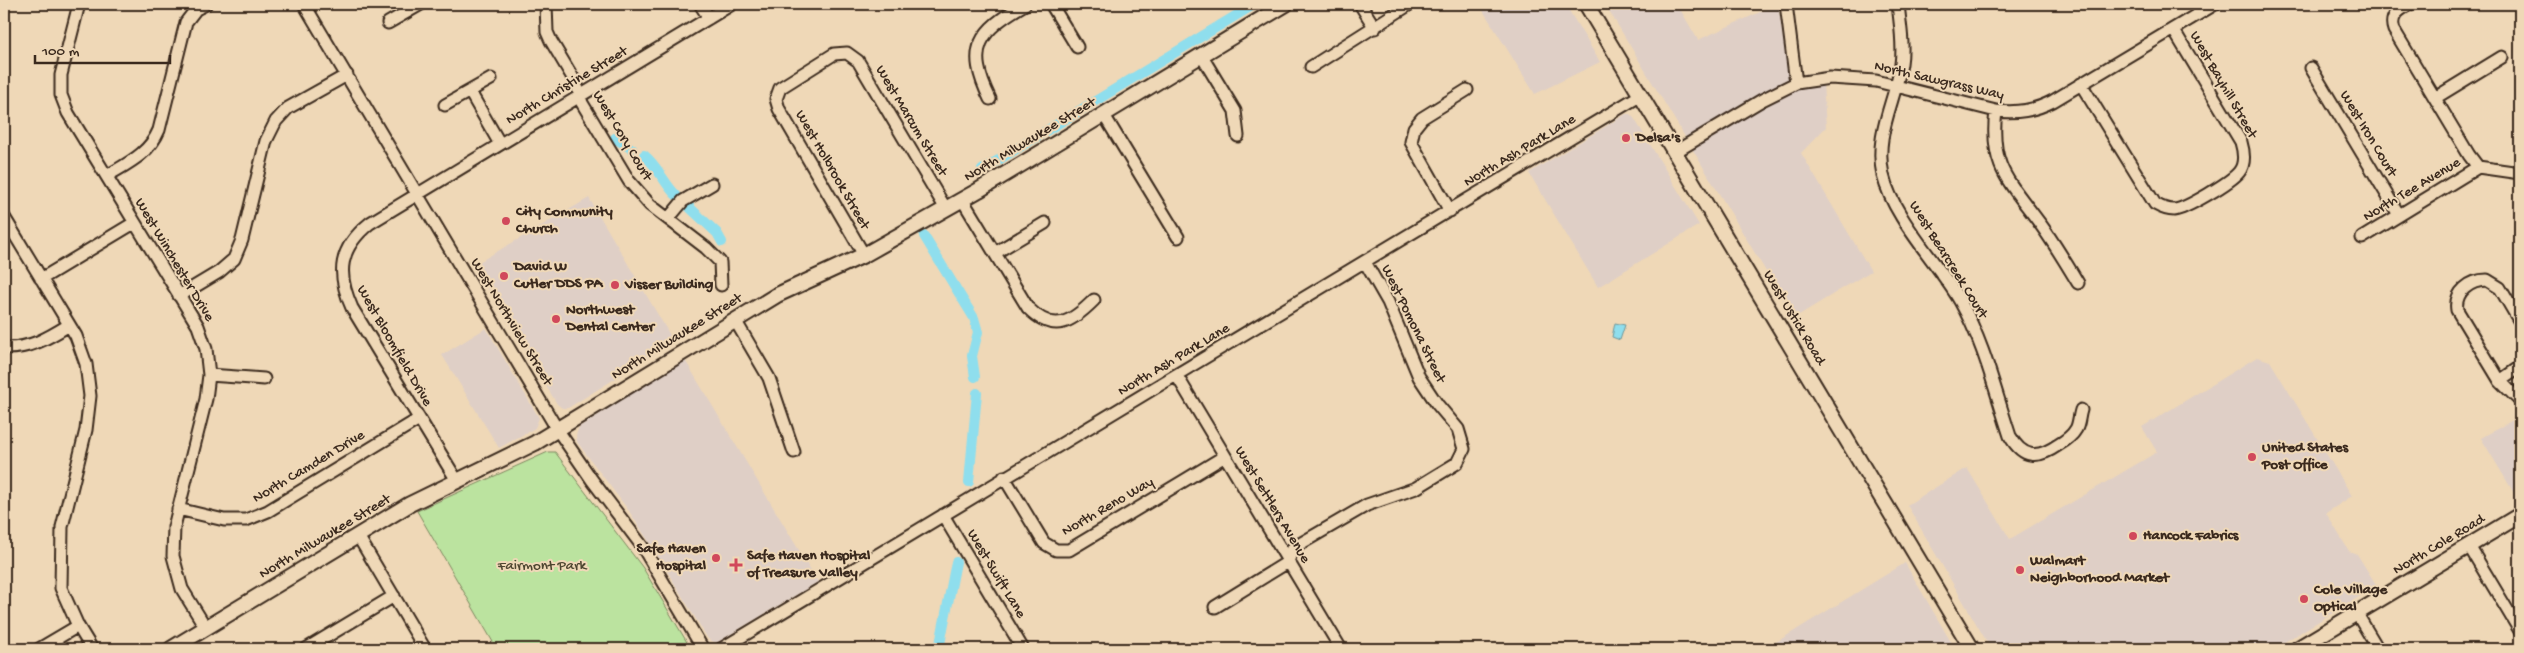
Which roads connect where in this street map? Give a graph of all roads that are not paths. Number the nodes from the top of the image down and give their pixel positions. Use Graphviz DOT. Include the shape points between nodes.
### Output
graph roads {
  1 [pos="79,4"];
  2 [pos="206,4"];
  3 [pos="546,4"];
  4 [pos="700,4"];
  5 [pos="732,4"];
  6 [pos="1024,4"];
  7 [pos="1050,4"];
  8 [pos="1286,4"];
  9 [pos="1360,4"];
  10 [pos="1410,4"];
  11 [pos="1586,4"];
  12 [pos="1786,4"];
  13 [pos="1898,4"];
  14 [pos="2215,4"];
  15 [pos="2410,4"];
  16 [pos="307,5"];
  17 [pos="415,5"];
  18 [pos="709,18"];
  19 [pos="388,24"];
  20 [pos="1375,28"];
  21 [pos="2173,29"];
  22 [pos="1077,47"];
  23 [pos="847,53"];
  24 [pos="1201,55"];
  25 [pos="2502,57"];
  26 [pos="1311,67"];
  27 [pos="2311,68"];
  28 [pos="347,75"];
  29 [pos="492,79"];
  30 [pos="1796,83"];
  31 [pos="2081,84"];
  32 [pos="1896,86"];
  33 [pos="1467,90"];
  34 [pos="470,92"];
  35 [pos="1641,95"];
  36 [pos="580,96"];
  37 [pos="2435,98"];
  38 [pos="990,99"];
  39 [pos="445,105"];
  40 [pos="1996,111"];
  41 [pos="1104,114"];
  42 [pos="1238,136"];
  43 [pos="500,144"];
  44 [pos="1675,152"];
  45 [pos="2478,167"];
  46 [pos="2520,173"];
  47 [pos="107,176"];
  48 [pos="712,184"];
  49 [pos="418,194"];
  50 [pos="962,199"];
  51 [pos="946,209"];
  52 [pos="1450,211"];
  53 [pos="2400,215"];
  54 [pos="4,217"];
  55 [pos="668,219"];
  56 [pos="134,223"];
  57 [pos="1045,223"];
  58 [pos="1178,237"];
  59 [pos="2362,238"];
  60 [pos="995,253"];
  61 [pos="864,255"];
  62 [pos="1365,262"];
  63 [pos="41,279"];
  64 [pos="2078,283"];
  65 [pos="721,285"];
  66 [pos="179,296"];
  67 [pos="1094,300"];
  68 [pos="734,320"];
  69 [pos="2520,322"];
  70 [pos="69,325"];
  71 [pos="4,348"];
  72 [pos="2520,367"];
  73 [pos="209,375"];
  74 [pos="1177,376"];
  75 [pos="264,379"];
  76 [pos="2500,381"];
  77 [pos="2520,401"];
  78 [pos="2081,410"];
  79 [pos="419,419"];
  80 [pos="557,429"];
  81 [pos="794,452"];
  82 [pos="1224,456"];
  83 [pos="1004,477"];
  84 [pos="456,479"];
  85 [pos="178,509"];
  86 [pos="943,515"];
  87 [pos="2520,515"];
  88 [pos="358,536"];
  89 [pos="2469,546"];
  90 [pos="1288,562"];
  91 [pos="394,596"];
  92 [pos="1215,607"];
  93 [pos="2357,614"];
  94 [pos="78,626"];
  95 [pos="206,628"];
  96 [pos="2520,631"];
  97 [pos="39,649"];
  98 [pos="92,649"];
  99 [pos="171,649"];
  100 [pos="306,649"];
  101 [pos="425,649"];
  102 [pos="703,649"];
  103 [pos="721,649"];
  104 [pos="1023,649"];
  105 [pos="1341,649"];
  106 [pos="1972,649"];
  107 [pos="2297,649"];
  108 [pos="2378,649"];
  1 -- 47 [label="street, West Winchester Drive" via="61,75 61,95 68,113"];
  2 -- 47 [label="street" via="196,9 186,22 153,143 142,154"];
  3 -- 36 [label="street, West Cory Court" via="549,36"];
  4 -- 18 [label="street"];
  5 -- 18 [label="street, North Christine Street"];
  6 -- 38 [label="street" via="1001,18 985,34 976,54 980,77"];
  7 -- 22 [label="street"];
  8 -- 24 [label="main road, North Milwaukee Street"];
  9 -- 20 [label="street"];
  10 -- 20 [label="street"];
  11 -- 35 [label="main road, West Ustick Road"];
  12 -- 30 [label="street"];
  13 -- 32 [label="street, West Bearcreek Court" via="1902,53"];
  14 -- 21 [label="street, North Sawgrass Way"];
  15 -- 37 [label="street" via="2396,14 2392,24"];
  16 -- 28 [label="street, West Northview Street"];
  17 -- 19 [label="street"];
  18 -- 36 [label="street, North Christine Street"];
  20 -- 26 [label="street"];
  21 -- 31 [label="street, North Sawgrass Way"];
  21 -- 31 [label="street, West Bayhill Street" via="2241,142 2244,153 2238,173 2186,206 2176,210 2156,204"];
  23 -- 51 [label="street, West Marcum Street" via="858,62"];
  23 -- 61 [label="street, West Holbrook Street" via="834,54 780,88 776,99 779,110"];
  24 -- 41 [label="main road, North Milwaukee Street"];
  24 -- 42 [label="street" via="1235,111"];
  25 -- 37 [label="street"];
  27 -- 53 [label="street, West Iron Court"];
  28 -- 49 [label="street, West Northview Street"];
  28 -- 66 [label="street" via="288,108 276,121 266,141 242,240 234,259"];
  29 -- 34 [label="street"];
  30 -- 32 [label="street, North Sawgrass Way" via="1853,78"];
  30 -- 44 [label="street, North Sawgrass Way"];
  31 -- 40 [label="street, North Sawgrass Way" via="2034,110"];
  32 -- 40 [label="street, North Sawgrass Way"];
  32 -- 78 [label="street, West Bearcreek Court" via="1881,142 1881,166 1887,188 1968,315 2016,447 2025,454 2049,452 2076,429"];
  33 -- 52 [label="street" via="1422,118 1414,128 1412,142"];
  34 -- 39 [label="street"];
  34 -- 43 [label="street"];
  35 -- 44 [label="main road, West Ustick Road"];
  35 -- 52 [label="street, North Ash Park Lane"];
  36 -- 43 [label="street, North Christine Street"];
  36 -- 55 [label="street, West Cory Court" via="638,194"];
  37 -- 45 [label="street"];
  40 -- 64 [label="street" via="1994,142 2003,172"];
  41 -- 50 [label="main road, North Milwaukee Street"];
  41 -- 58 [label="street"];
  43 -- 49 [label="street, North Christine Street"];
  44 -- 106 [label="main road, West Ustick Road"];
  45 -- 46 [label="street"];
  45 -- 53 [label="street, North Tee Avenue"];
  47 -- 56 [label="street, West Winchester Drive"];
  48 -- 55 [label="street" via="683,201"];
  49 -- 79 [label="street, West Bloomfield Drive" via="359,232 344,255 341,275 352,308"];
  49 -- 80 [label="street, West Northview Street"];
  50 -- 51 [label="main road, North Milwaukee Street"];
  50 -- 60 [label="street"];
  51 -- 61 [label="main road, North Milwaukee Street"];
  52 -- 62 [label="street, North Ash Park Lane"];
  53 -- 59 [label="street, North Tee Avenue"];
  54 -- 63 [label="street"];
  55 -- 65 [label="street, West Cory Court" via="720,262"];
  56 -- 63 [label="street"];
  56 -- 66 [label="street, West Winchester Drive"];
  57 -- 60 [label="street"];
  60 -- 67 [label="street" via="1028,308 1043,320 1060,323 1070,320"];
  61 -- 68 [label="main road, North Milwaukee Street" via="794,285"];
  62 -- 74 [label="street, North Ash Park Lane"];
  62 -- 90 [label="street, West Pomona Street" via="1388,302 1419,377 1458,429 1464,449 1457,462 1416,488 1367,505 1294,548"];
  63 -- 70 [label="street"];
  66 -- 73 [label="street, West Winchester Drive" via="198,326 206,349"];
  68 -- 80 [label="main road, North Milwaukee Street"];
  68 -- 81 [label="street" via="769,378"];
  69 -- 76 [label="street" via="2500,288 2487,280 2475,282 2457,299 2457,310"];
  70 -- 71 [label="street" via="45,340 28,346"];
  70 -- 94 [label="street" via="86,364 90,396 86,430 62,526 62,588"];
  72 -- 76 [label="street"];
  73 -- 75 [label="street"];
  73 -- 85 [label="street, West Winchester Drive"];
  74 -- 82 [label="street, West Settlers Avenue"];
  74 -- 83 [label="street, North Ash Park Lane"];
  76 -- 77 [label="street"];
  79 -- 84 [label="street, West Bloomfield Drive"];
  79 -- 85 [label="street, North Camden Drive" via="268,511 246,520 224,520"];
  80 -- 84 [label="main road, North Milwaukee Street"];
  80 -- 102 [label="street, West Northview Street" via="642,546"];
  82 -- 83 [label="street, North Reno Way" via="1069,550 1056,550 1044,543"];
  82 -- 90 [label="street, West Settlers Avenue"];
  83 -- 86 [label="street, North Ash Park Lane"];
  84 -- 88 [label="main road, North Milwaukee Street"];
  85 -- 95 [label="street, West Winchester Drive" via="173,556 182,588"];
  86 -- 103 [label="street, North Ash Park Lane"];
  86 -- 104 [label="street, West Swift Lane"];
  87 -- 89 [label="main road, North Cole Road"];
  88 -- 91 [label="street"];
  88 -- 95 [label="main road, North Milwaukee Street"];
  89 -- 93 [label="main road, North Cole Road"];
  89 -- 96 [label="street"];
  90 -- 92 [label="street"];
  90 -- 105 [label="street, West Settlers Avenue"];
  91 -- 100 [label="street"];
  91 -- 101 [label="street"];
  93 -- 107 [label="main road, North Cole Road"];
  93 -- 108 [label="street"];
  94 -- 97 [label="street"];
  94 -- 98 [label="street"];
  95 -- 99 [label="main road, North Milwaukee Street"];
}
